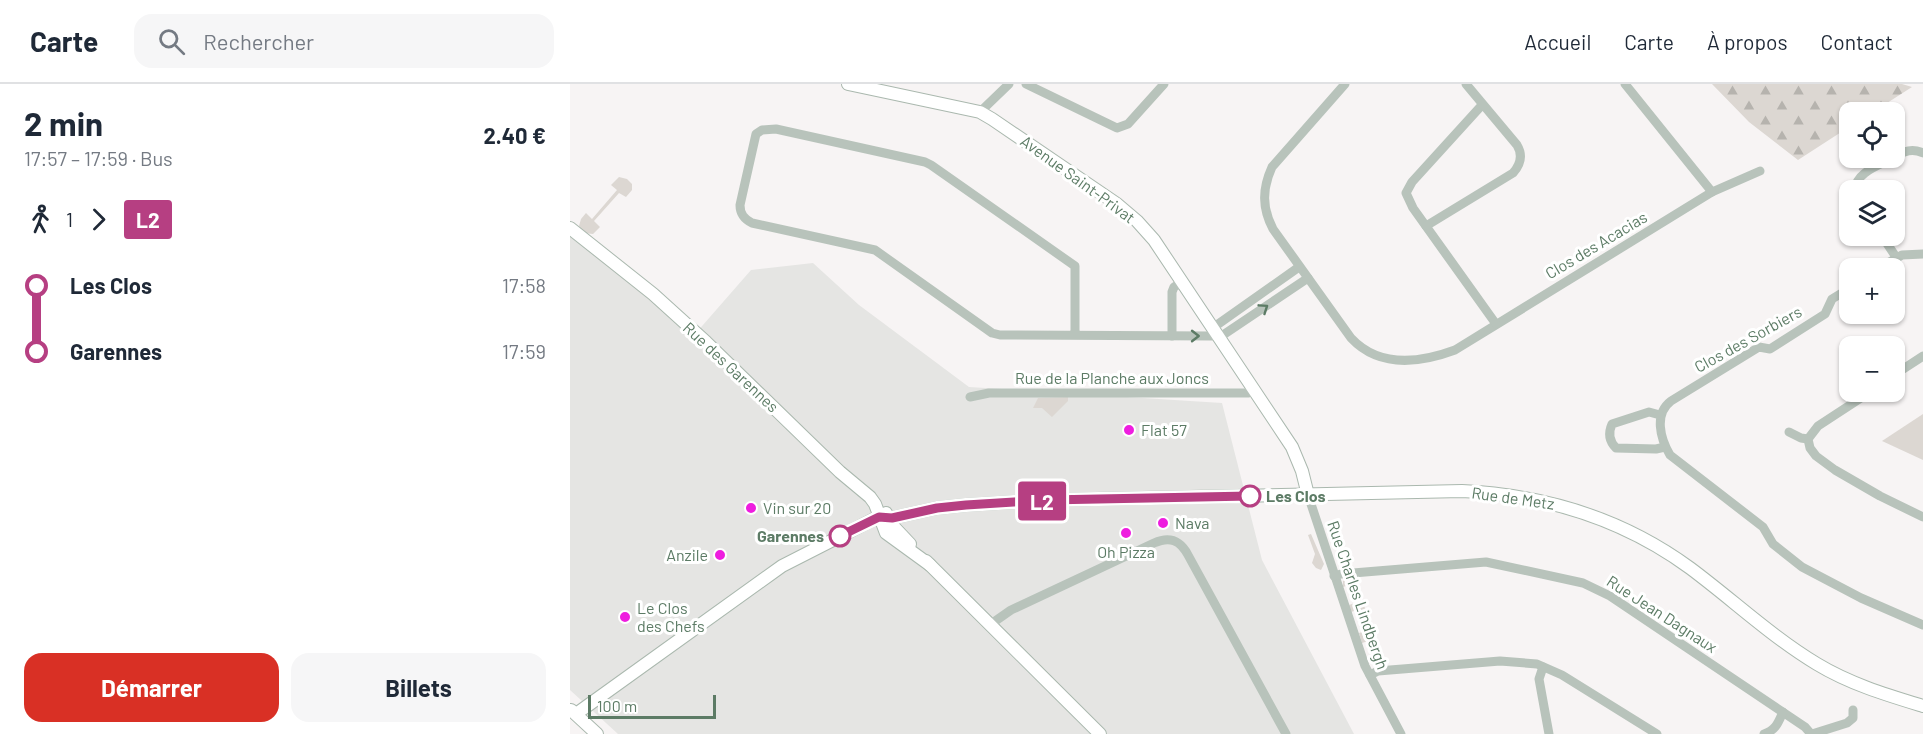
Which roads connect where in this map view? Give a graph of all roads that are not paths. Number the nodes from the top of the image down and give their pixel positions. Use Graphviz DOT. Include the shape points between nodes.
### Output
graph roads {
  1 [pos="848,84"];
  2 [pos="1009,84"];
  3 [pos="1026,84"];
  4 [pos="1164,84"];
  5 [pos="1345,84"];
  6 [pos="1466,84"];
  7 [pos="1625,84"];
  8 [pos="1482,105"];
  9 [pos="980,112"];
  10 [pos="748,126"];
  11 [pos="756,135"];
  12 [pos="1905,153"];
  13 [pos="1923,153"];
  14 [pos="1874,168"];
  15 [pos="1760,171"];
  16 [pos="1858,180"];
  17 [pos="1712,192"];
  18 [pos="1426,226"];
  19 [pos="570,228"];
  20 [pos="1889,246"];
  21 [pos="1923,254"];
  22 [pos="1896,257"];
  23 [pos="1299,267"];
  24 [pos="1308,278"];
  25 [pos="1182,282"];
  26 [pos="1839,295"];
  27 [pos="1496,324"];
  28 [pos="1217,332"];
  29 [pos="1075,335"];
  30 [pos="1172,336"];
  31 [pos="1923,356"];
  32 [pos="1905,368"];
  33 [pos="1255,389"];
  34 [pos="970,397"];
  35 [pos="1855,402"];
  36 [pos="1660,415"];
  37 [pos="1789,432"];
  38 [pos="1808,439"];
  39 [pos="1665,447"];
  40 [pos="1308,495"];
  41 [pos="879,517"];
  42 [pos="1923,517"];
  43 [pos="1334,576"];
  44 [pos="991,624"];
  45 [pos="1923,626"];
  46 [pos="1543,667"];
  47 [pos="1370,675"];
  48 [pos="1923,706"];
  49 [pos="1853,710"];
  50 [pos="1783,712"];
  51 [pos="572,714"];
  52 [pos="597,734"];
  53 [pos="1100,734"];
  54 [pos="1286,734"];
  55 [pos="1401,734"];
  56 [pos="1549,734"];
  57 [pos="1657,734"];
  58 [pos="1764,734"];
  59 [pos="1812,734"];
  1 -- 9 [label="main road, Avenue Saint-Privat"];
  2 -- 9 [label="street"];
  3 -- 4 [label="street" via="1117,128 1128,124"];
  5 -- 23 [label="street, Clos des Acacias" via="1272,167 1266,184 1264,199 1269,220"];
  6 -- 8 [label="street"];
  7 -- 17 [label="street"];
  8 -- 18 [label="street" via="1407,189 1409,201"];
  8 -- 18 [label="street" via="1519,148 1518,167"];
  9 -- 25 [label="main road, Avenue Saint-Privat" via="1127,212 1154,240"];
  10 -- 11 [label="street"];
  11 -- 29 [label="street" via="762,130 776,129 931,165 1075,266"];
  11 -- 29 [label="street" via="740,205 747,221 876,250 992,333"];
  12 -- 13 [label="street"];
  14 -- 16 [label="street"];
  15 -- 17 [label="street, Clos des Acacias"];
  17 -- 27 [label="street, Clos des Acacias"];
  18 -- 27 [label="street"];
  19 -- 41 [label="main road, Rue des Garennes" via="701,338 870,497"];
  20 -- 22 [label="street"];
  21 -- 22 [label="street"];
  23 -- 24 [label="street, Clos des Acacias"];
  23 -- 28 [label="street"];
  24 -- 27 [label="street, Clos des Acacias" via="1358,346 1376,357 1418,360 1446,353"];
  28 -- 24 [label="street, one-way"];
  25 -- 28 [label="main road, Avenue Saint-Privat"];
  25 -- 30 [label="street" via="1172,292"];
  26 -- 36 [label="street, Clos des Sorbiers" via="1832,299 1825,314 1770,349 1759,347 1671,400"];
  30 -- 28 [label="street, one-way" via="1212,336"];
  28 -- 33 [label="main road, Avenue Saint-Privat"];
  29 -- 30 [label="street"];
  31 -- 32 [label="street"];
  33 -- 34 [label="street, Rue de la Planche aux Joncs" via="1248,393 989,393"];
  33 -- 40 [label="main road, Avenue Saint-Privat" via="1292,447"];
  35 -- 38 [label="street" via="1818,426"];
  36 -- 39 [label="street"];
  36 -- 39 [label="street" via="1649,412 1612,424 1611,443 1616,448"];
  37 -- 38 [label="street"];
  38 -- 42 [label="street" via="1816,456 1835,470"];
  39 -- 45 [label="street" via="1677,462 1763,527 1773,544 1802,567"];
  40 -- 41 [label="main road, Rue de Metz" via="1048,500 956,506"];
  40 -- 43 [label="street, Rue Charles Lindbergh"];
  40 -- 48 [label="main road, Rue de Metz" via="1490,492 1590,514 1634,533 1674,557 1776,637 1820,665 1867,688"];
  41 -- 44 [label="main road, Rue des Garennes" via="886,533 930,565"];
  41 -- 51 [label="main road, Rue de Metz" via="782,566"];
  43 -- 47 [label="street, Rue Charles Lindbergh"];
  43 -- 50 [label="street, Rue Jean Dagnaux" via="1486,562 1583,583 1610,596"];
  44 -- 53 [label="main road, Rue des Garennes"];
  44 -- 54 [label="street" via="1011,610 1163,539 1176,540 1184,546"];
  46 -- 47 [label="street" via="1500,660 1378,671"];
  46 -- 56 [label="street" via="1539,678"];
  46 -- 57 [label="street"];
  47 -- 55 [label="street, Rue Charles Lindbergh"];
  49 -- 59 [label="street, Rue Jean Dagnaux" via="1847,723"];
  50 -- 58 [label="street" via="1776,728"];
  50 -- 59 [label="street, Rue Jean Dagnaux"];
  51 -- 52 [label="main road"];
}
